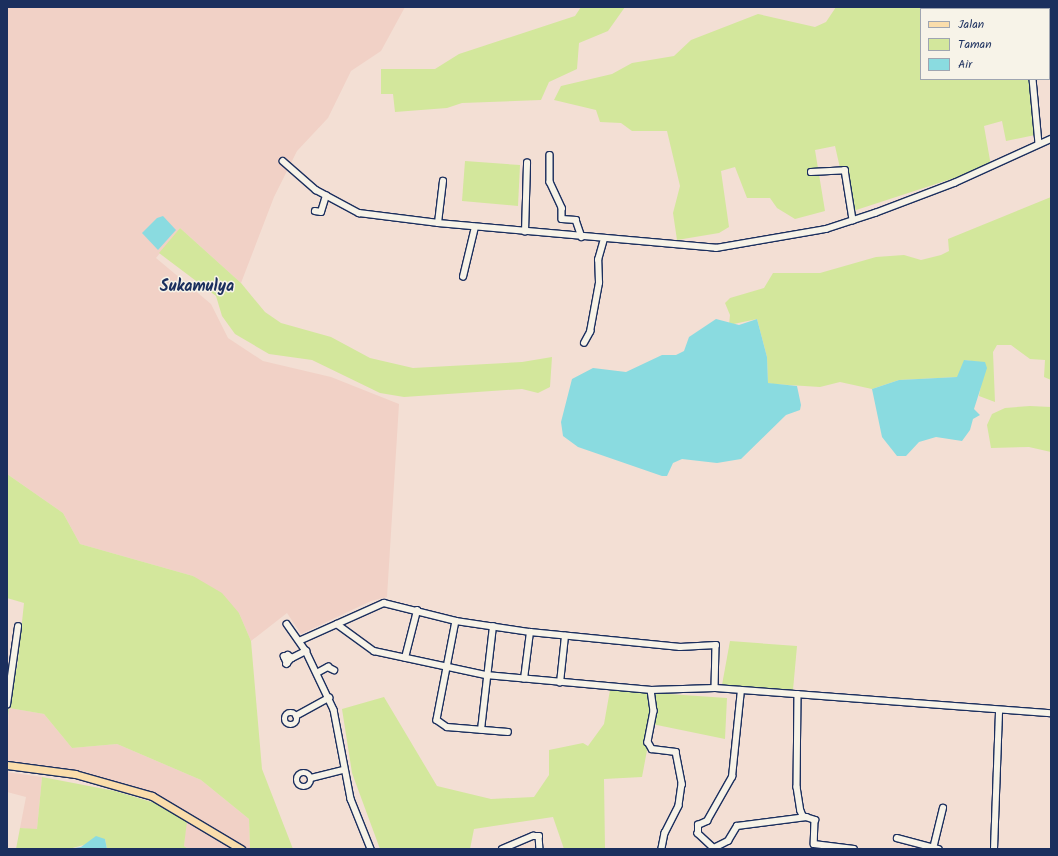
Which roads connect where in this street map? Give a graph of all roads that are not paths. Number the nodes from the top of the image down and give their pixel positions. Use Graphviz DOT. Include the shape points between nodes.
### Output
graph roads {
  1 [pos="1033,80"];
  2 [pos="1051,139"];
  3 [pos="1039,144"];
  4 [pos="550,155"];
  5 [pos="283,162"];
  6 [pos="528,163"];
  7 [pos="811,172"];
  8 [pos="444,181"];
  9 [pos="326,196"];
  10 [pos="316,211"];
  11 [pos="853,220"];
  12 [pos="438,223"];
  13 [pos="475,227"];
  14 [pos="526,232"];
  15 [pos="582,237"];
  16 [pos="604,239"];
  17 [pos="463,277"];
  18 [pos="584,343"];
  19 [pos="417,611"];
  20 [pos="456,621"];
  21 [pos="288,624"];
  22 [pos="337,624"];
  23 [pos="18,627"];
  24 [pos="494,627"];
  25 [pos="530,632"];
  26 [pos="565,636"];
  27 [pos="299,641"];
  28 [pos="306,651"];
  29 [pos="292,658"];
  30 [pos="405,658"];
  31 [pos="445,667"];
  32 [pos="334,670"];
  33 [pos="317,673"];
  34 [pos="486,675"];
  35 [pos="524,679"];
  36 [pos="560,683"];
  37 [pos="715,688"];
  38 [pos="651,690"];
  39 [pos="741,690"];
  40 [pos="798,694"];
  41 [pos="330,698"];
  42 [pos="7,704"];
  43 [pos="999,711"];
  44 [pos="1051,713"];
  45 [pos="296,716"];
  46 [pos="481,730"];
  47 [pos="508,732"];
  48 [pos="7,765"];
  49 [pos="344,770"];
  50 [pos="311,778"];
  51 [pos="943,808"];
  52 [pos="806,817"];
  53 [pos="897,838"];
  54 [pos="241,849"];
  55 [pos="371,849"];
  56 [pos="502,849"];
  57 [pos="540,849"];
  58 [pos="662,849"];
  59 [pos="713,849"];
  60 [pos="854,849"];
  61 [pos="935,849"];
  62 [pos="994,849"];
  1 -- 3 [label="street"];
  2 -- 3 [label="street"];
  3 -- 11 [label="street" via="954,183"];
  4 -- 15 [label="street" via="550,182 562,208 562,219 576,220"];
  5 -- 9 [label="street"];
  6 -- 14 [label="street"];
  7 -- 11 [label="street" via="845,170"];
  8 -- 12 [label="street"];
  9 -- 10 [label="street" via="321,212"];
  9 -- 12 [label="street" via="359,213"];
  11 -- 16 [label="street" via="804,233 716,248"];
  12 -- 13 [label="street"];
  13 -- 14 [label="street"];
  13 -- 17 [label="street"];
  14 -- 15 [label="street"];
  15 -- 16 [label="street"];
  16 -- 18 [label="street" via="598,260 599,283 590,332"];
  19 -- 20 [label="street"];
  19 -- 22 [label="street" via="378,604"];
  19 -- 30 [label="street"];
  20 -- 24 [label="street"];
  20 -- 31 [label="street"];
  21 -- 27 [label="street"];
  22 -- 27 [label="street"];
  22 -- 30 [label="street" via="369,649"];
  23 -- 42 [label="street"];
  24 -- 25 [label="street"];
  24 -- 34 [label="street"];
  25 -- 26 [label="street"];
  25 -- 35 [label="street"];
  26 -- 36 [label="street"];
  26 -- 37 [label="street" via="680,647 716,645"];
  27 -- 28 [label="street"];
  28 -- 29 [label="street"];
  28 -- 33 [label="street"];
  30 -- 31 [label="street"];
  31 -- 34 [label="street"];
  31 -- 46 [label="street" via="437,720 447,727"];
  32 -- 33 [label="street" via="328,667"];
  33 -- 41 [label="street"];
  34 -- 35 [label="street"];
  34 -- 46 [label="street"];
  35 -- 36 [label="street"];
  36 -- 38 [label="street"];
  37 -- 38 [label="street"];
  37 -- 39 [label="street"];
  38 -- 58 [label="street" via="654,711 648,742 652,749 676,752 682,784 679,806 665,833"];
  39 -- 40 [label="street"];
  39 -- 59 [label="street" via="732,777 707,821 698,825 698,834"];
  40 -- 43 [label="street"];
  40 -- 52 [label="street" via="797,787"];
  41 -- 45 [label="street"];
  41 -- 49 [label="street" via="338,724"];
  43 -- 44 [label="street"];
  43 -- 62 [label="street"];
  46 -- 47 [label="street"];
  48 -- 54 [label="main road" via="75,774 152,796"];
  49 -- 50 [label="street"];
  49 -- 55 [label="street" via="351,798"];
  51 -- 61 [label="street"];
  52 -- 59 [label="street" via="737,826 728,841"];
  52 -- 60 [label="street" via="815,820 814,844"];
  53 -- 61 [label="street"];
  56 -- 57 [label="street" via="532,836 538,836"];
}
